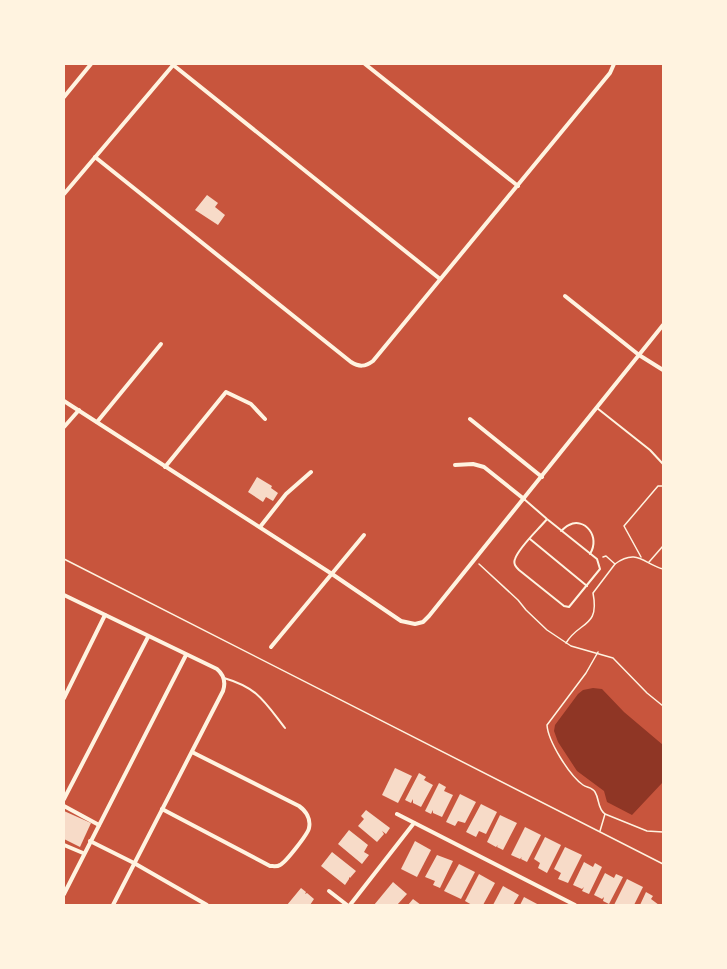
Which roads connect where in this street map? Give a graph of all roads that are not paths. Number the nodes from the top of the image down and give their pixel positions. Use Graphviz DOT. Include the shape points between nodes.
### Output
graph roads {
  1 [pos="91,64"];
  2 [pos="173,64"];
  3 [pos="365,64"];
  4 [pos="614,64"];
  5 [pos="64,97"];
  6 [pos="95,157"];
  7 [pos="518,186"];
  8 [pos="64,194"];
  9 [pos="440,278"];
  10 [pos="565,296"];
  11 [pos="663,325"];
  12 [pos="162,344"];
  13 [pos="639,355"];
  14 [pos="663,370"];
  15 [pos="64,401"];
  16 [pos="597,408"];
  17 [pos="79,410"];
  18 [pos="265,419"];
  19 [pos="470,419"];
  20 [pos="97,422"];
  21 [pos="64,427"];
  22 [pos="663,464"];
  23 [pos="455,465"];
  24 [pos="165,467"];
  25 [pos="311,472"];
  26 [pos="542,477"];
  27 [pos="524,499"];
  28 [pos="547,520"];
  29 [pos="260,527"];
  30 [pos="562,531"];
  31 [pos="364,535"];
  32 [pos="530,539"];
  33 [pos="590,554"];
  34 [pos="332,574"];
  35 [pos="587,586"];
  36 [pos="64,594"];
  37 [pos="105,616"];
  38 [pos="148,637"];
  39 [pos="271,647"];
  40 [pos="186,655"];
  41 [pos="224,678"];
  42 [pos="64,698"];
  43 [pos="284,728"];
  44 [pos="192,752"];
  45 [pos="64,798"];
  46 [pos="64,806"];
  47 [pos="162,809"];
  48 [pos="397,814"];
  49 [pos="414,823"];
  50 [pos="99,824"];
  51 [pos="90,842"];
  52 [pos="64,845"];
  53 [pos="83,853"];
  54 [pos="134,863"];
  55 [pos="329,890"];
  56 [pos="64,894"];
  57 [pos="113,905"];
  58 [pos="207,905"];
  59 [pos="348,905"];
  60 [pos="575,905"];
  1 -- 5 [label="street"];
  2 -- 6 [label="street"];
  2 -- 9 [label="street"];
  3 -- 7 [label="street"];
  4 -- 7 [label="street" via="610,73"];
  6 -- 8 [label="street"];
  6 -- 9 [label="street" via="351,362 364,366 373,361"];
  7 -- 9 [label="street"];
  10 -- 13 [label="street"];
  11 -- 13 [label="street"];
  12 -- 20 [label="street"];
  13 -- 14 [label="street"];
  13 -- 16 [label="street"];
  15 -- 17 [label="street"];
  16 -- 22 [label="lane" via="650,450"];
  16 -- 26 [label="street"];
  17 -- 20 [label="street"];
  17 -- 21 [label="street"];
  18 -- 24 [label="street" via="251,404 226,392"];
  19 -- 26 [label="street"];
  20 -- 24 [label="street"];
  23 -- 27 [label="street" via="473,464 484,467"];
  24 -- 29 [label="street"];
  25 -- 29 [label="street" via="286,494"];
  26 -- 27 [label="street"];
  27 -- 28 [label="lane"];
  27 -- 34 [label="street" via="423,622 415,624 401,620"];
  28 -- 30 [label="lane"];
  28 -- 32 [label="lane"];
  29 -- 34 [label="street"];
  30 -- 33 [label="lane"];
  30 -- 33 [label="lane" via="572,524 588,528 594,535 595,542"];
  31 -- 34 [label="street"];
  32 -- 35 [label="lane"];
  32 -- 35 [label="lane" via="515,559 514,564 518,570 564,606 570,607"];
  33 -- 35 [label="lane" via="597,560 600,569"];
  34 -- 39 [label="street"];
  36 -- 37 [label="street"];
  37 -- 38 [label="street"];
  37 -- 42 [label="street"];
  38 -- 40 [label="street"];
  38 -- 45 [label="street"];
  40 -- 41 [label="street" via="217,669"];
  40 -- 50 [label="street"];
  41 -- 43 [label="lane" via="260,695"];
  41 -- 44 [label="street" via="223,691"];
  44 -- 47 [label="street"];
  44 -- 47 [label="street" via="299,806 308,817 308,832 283,863 275,866"];
  46 -- 50 [label="street"];
  47 -- 54 [label="street"];
  48 -- 49 [label="street"];
  49 -- 59 [label="street"];
  49 -- 60 [label="street"];
  50 -- 51 [label="street"];
  51 -- 53 [label="street"];
  51 -- 54 [label="street"];
  52 -- 53 [label="street"];
  53 -- 56 [label="street"];
  54 -- 57 [label="street"];
  54 -- 58 [label="street"];
  55 -- 59 [label="street"];
}
